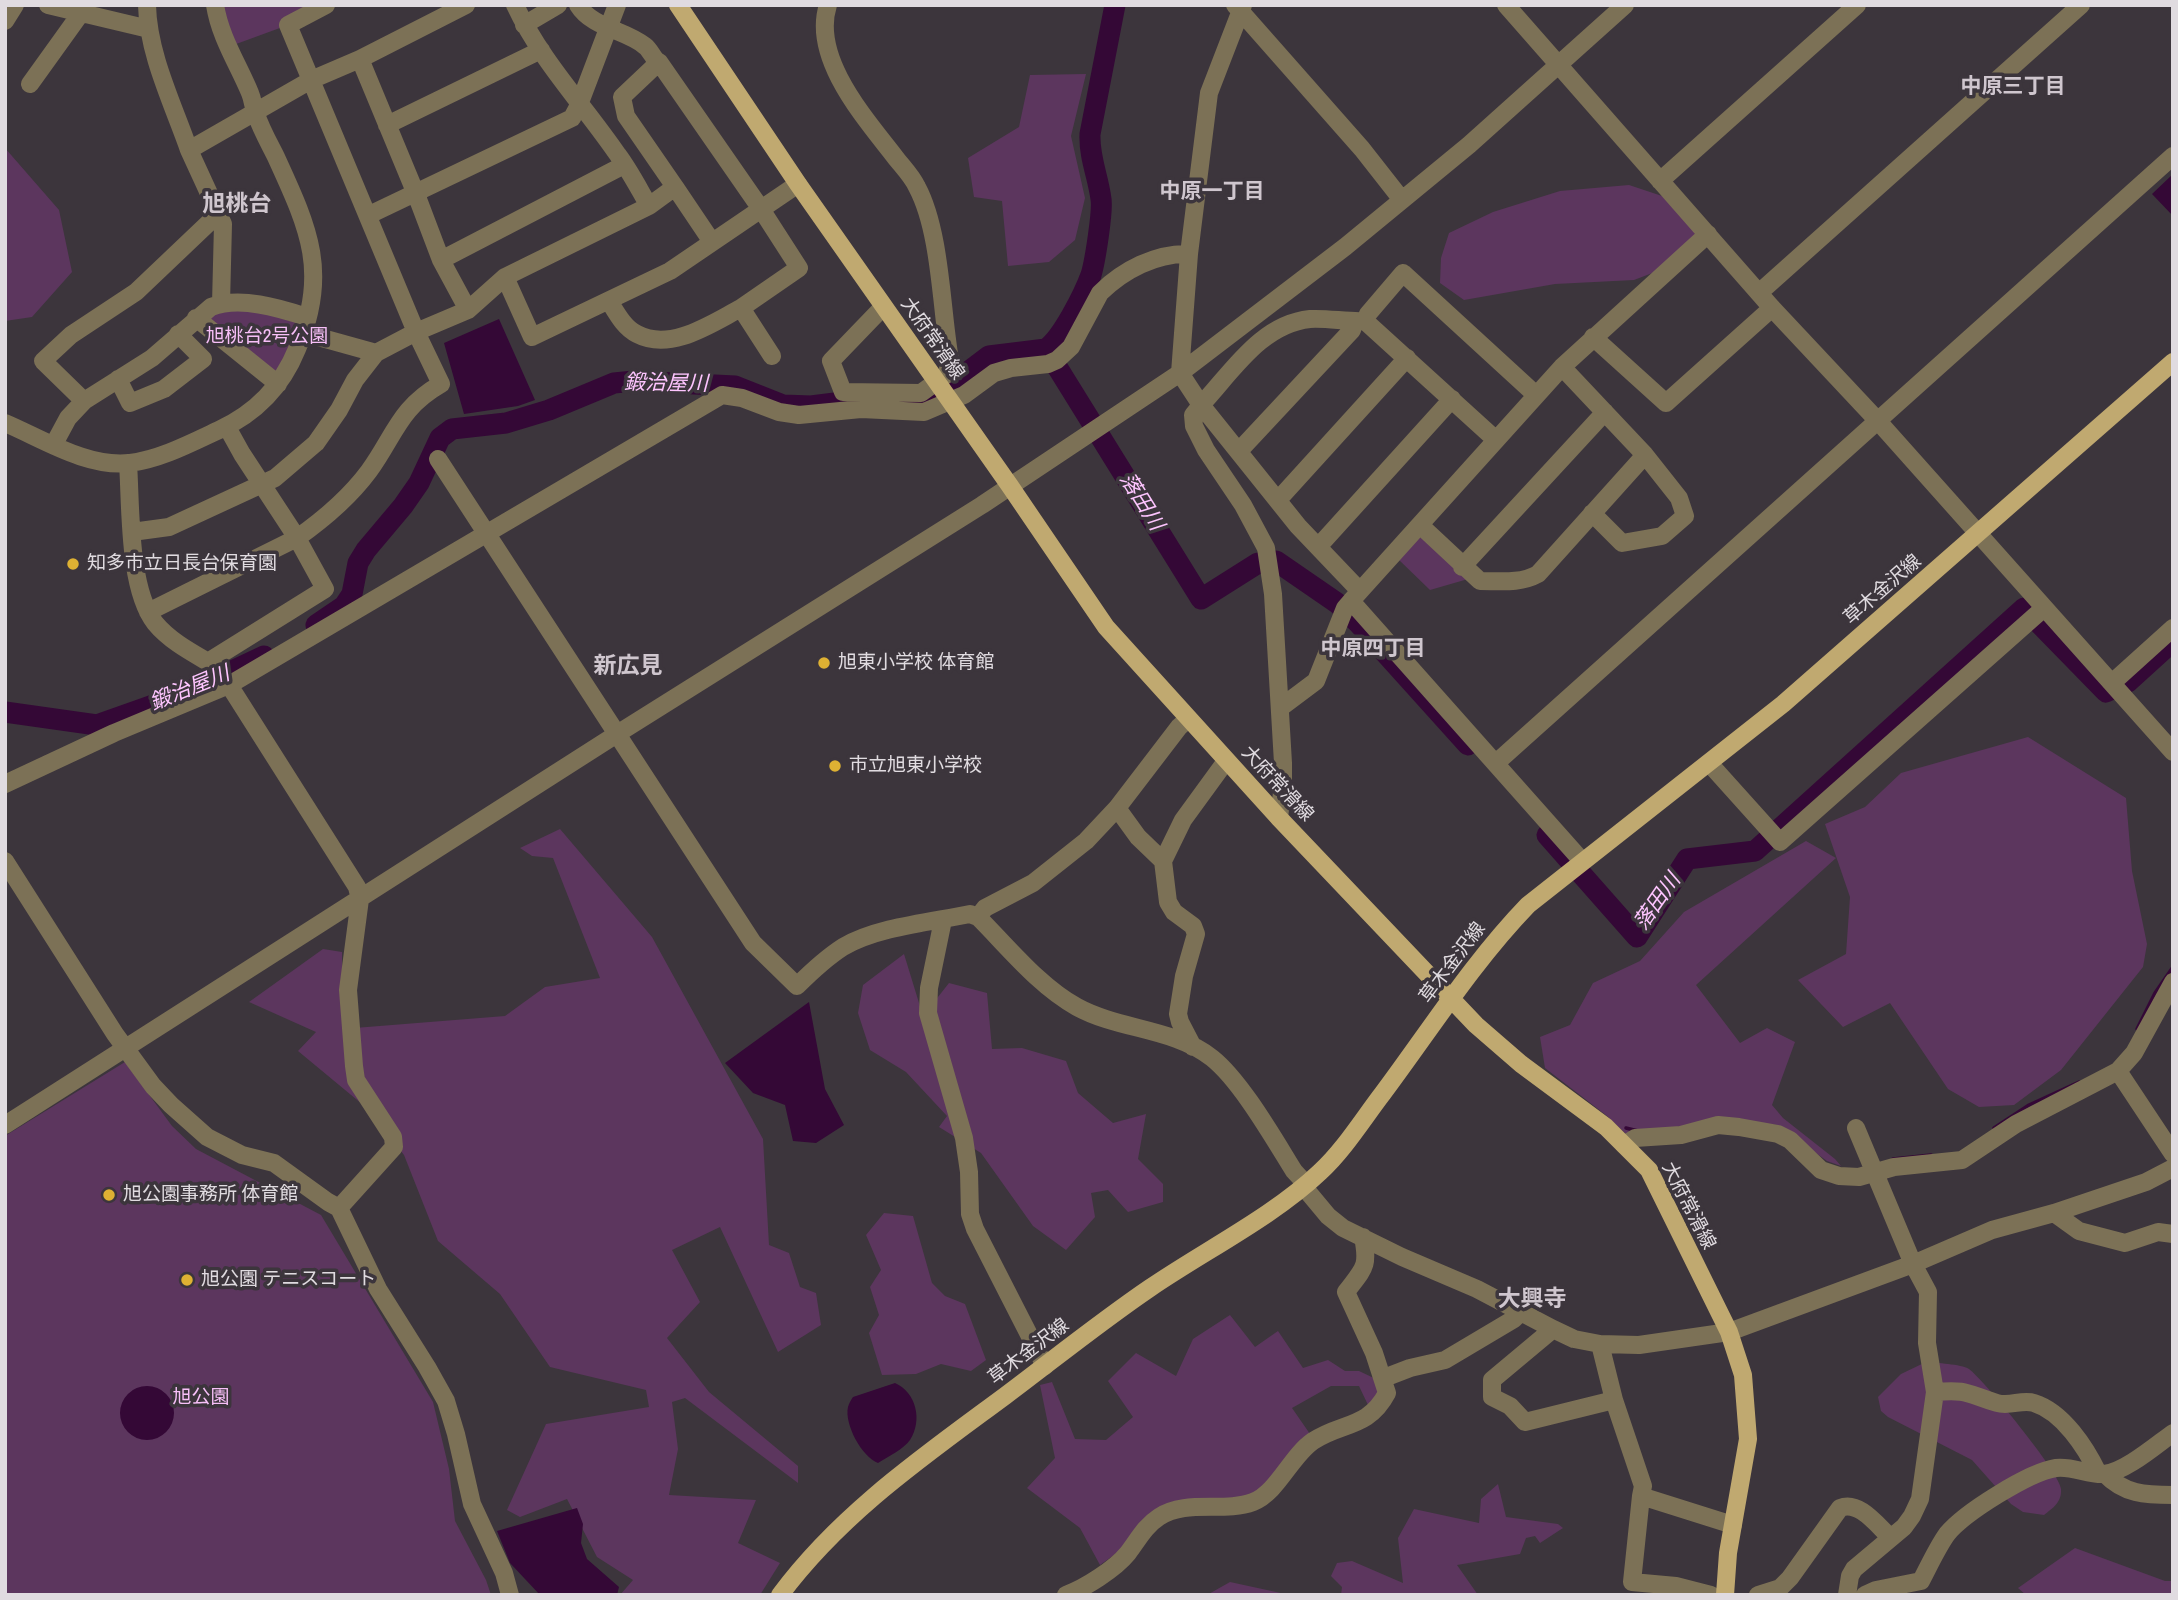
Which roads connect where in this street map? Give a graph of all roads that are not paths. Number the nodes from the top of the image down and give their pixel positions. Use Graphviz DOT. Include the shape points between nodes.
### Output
graph roads {
  1 [pos="15,5"];
  2 [pos="48,5"];
  3 [pos="147,5"];
  4 [pos="215,5"];
  5 [pos="326,5"];
  6 [pos="466,5"];
  7 [pos="515,5"];
  8 [pos="558,5"];
  9 [pos="578,5"];
  10 [pos="617,5"];
  11 [pos="678,5"];
  12 [pos="828,5"];
  13 [pos="1506,5"];
  14 [pos="1625,5"];
  15 [pos="1857,5"];
  16 [pos="2081,5"];
  17 [pos="1239,7"];
  18 [pos="81,13"];
  19 [pos="5,21"];
  20 [pos="524,25"];
  21 [pos="608,28"];
  22 [pos="149,29"];
  23 [pos="541,50"];
  24 [pos="360,59"];
  25 [pos="655,60"];
  26 [pos="1560,64"];
  27 [pos="311,80"];
  28 [pos="30,84"];
  29 [pos="579,105"];
  30 [pos="256,114"];
  31 [pos="387,125"];
  32 [pos="189,150"];
  33 [pos="2173,156"];
  34 [pos="624,165"];
  35 [pos="1660,181"];
  36 [pos="798,184"];
  37 [pos="675,187"];
  38 [pos="416,194"];
  39 [pos="1402,200"];
  40 [pos="649,206"];
  41 [pos="761,209"];
  42 [pos="218,214"];
  43 [pos="369,215"];
  44 [pos="1708,234"];
  45 [pos="712,242"];
  46 [pos="1189,254"];
  47 [pos="441,260"];
  48 [pos="505,277"];
  49 [pos="1760,292"];
  50 [pos="608,301"];
  51 [pos="221,303"];
  52 [pos="883,307"];
  53 [pos="741,308"];
  54 [pos="1772,308"];
  55 [pos="468,310"];
  56 [pos="196,318"];
  57 [pos="1360,321"];
  58 [pos="306,325"];
  59 [pos="416,332"];
  60 [pos="178,334"];
  61 [pos="1593,337"];
  62 [pos="376,353"];
  63 [pos="772,356"];
  64 [pos="1407,358"];
  65 [pos="2173,362"];
  66 [pos="1562,367"];
  67 [pos="1180,373"];
  68 [pos="118,380"];
  69 [pos="278,384"];
  70 [pos="943,391"];
  71 [pos="1536,395"];
  72 [pos="1452,399"];
  73 [pos="84,401"];
  74 [pos="1201,405"];
  75 [pos="1605,412"];
  76 [pos="1877,420"];
  77 [pos="5,423"];
  78 [pos="227,427"];
  79 [pos="1496,440"];
  80 [pos="54,444"];
  81 [pos="1238,451"];
  82 [pos="1645,455"];
  83 [pos="438,460"];
  84 [pos="128,463"];
  85 [pos="263,484"];
  86 [pos="1010,486"];
  87 [pos="1278,500"];
  88 [pos="1592,513"];
  89 [pos="1420,525"];
  90 [pos="132,531"];
  91 [pos="488,533"];
  92 [pos="1978,534"];
  93 [pos="297,538"];
  94 [pos="1318,547"];
  95 [pos="1462,567"];
  96 [pos="1355,596"];
  97 [pos="2044,608"];
  98 [pos="148,612"];
  99 [pos="2173,628"];
  100 [pos="2112,683"];
  101 [pos="229,685"];
  102 [pos="1280,708"];
  103 [pos="1188,719"];
  104 [pos="617,734"];
  105 [pos="2173,752"];
  106 [pos="1226,761"];
  107 [pos="1496,763"];
  108 [pos="1709,763"];
  109 [pos="5,784"];
  110 [pos="1117,808"];
  111 [pos="1279,818"];
  112 [pos="5,861"];
  113 [pos="1163,861"];
  114 [pos="1582,861"];
  115 [pos="360,899"];
  116 [pos="978,917"];
  117 [pos="943,920"];
  118 [pos="2173,982"];
  119 [pos="1451,1000"];
  120 [pos="1193,1047"];
  121 [pos="126,1048"];
  122 [pos="2118,1071"];
  123 [pos="5,1125"];
  124 [pos="1856,1128"];
  125 [pos="1625,1145"];
  126 [pos="2173,1154"];
  127 [pos="2173,1168"];
  128 [pos="1873,1172"];
  129 [pos="1305,1185"];
  130 [pos="339,1208"];
  131 [pos="2054,1213"];
  132 [pos="2173,1234"];
  133 [pos="1363,1237"];
  134 [pos="1913,1264"];
  135 [pos="1520,1313"];
  136 [pos="1553,1329"];
  137 [pos="1729,1332"];
  138 [pos="1600,1344"];
  139 [pos="1045,1366"];
  140 [pos="1384,1378"];
  141 [pos="1935,1392"];
  142 [pos="1614,1400"];
  143 [pos="2173,1433"];
  144 [pos="2101,1474"];
  145 [pos="2173,1495"];
  146 [pos="1641,1496"];
  147 [pos="1733,1525"];
  148 [pos="1891,1537"];
  149 [pos="1629,1588"];
  150 [pos="510,1595"];
  151 [pos="780,1595"];
  152 [pos="1066,1595"];
  153 [pos="1711,1595"];
  154 [pos="1725,1595"];
  155 [pos="1758,1595"];
  156 [pos="1847,1595"];
  157 [pos="1865,1595"];
  1 -- 19 [label="street"];
  2 -- 18 [label="street"];
  3 -- 22 [label="street"];
  4 -- 30 [label="street"];
  5 -- 27 [label="street" via="288,25"];
  6 -- 24 [label="street"];
  7 -- 20 [label="street"];
  8 -- 20 [label="street"];
  9 -- 21 [label="street"];
  10 -- 21 [label="street"];
  11 -- 36 [label="main road, 大府常滑線"];
  12 -- 70 [label="street" via="824,38 831,58 860,111 916,185 927,209 950,360"];
  13 -- 26 [label="street"];
  14 -- 26 [label="street"];
  15 -- 35 [label="street"];
  16 -- 49 [label="street"];
  17 -- 39 [label="street"];
  17 -- 46 [label="street" via="1209,93"];
  18 -- 22 [label="street"];
  18 -- 28 [label="street"];
  20 -- 23 [label="street"];
  21 -- 25 [label="street" via="645,46"];
  21 -- 29 [label="street"];
  22 -- 32 [label="street"];
  23 -- 29 [label="street"];
  23 -- 31 [label="street"];
  24 -- 27 [label="street"];
  24 -- 31 [label="street"];
  26 -- 35 [label="street"];
  26 -- 39 [label="street"];
  27 -- 30 [label="street"];
  27 -- 43 [label="street"];
  29 -- 34 [label="street"];
  29 -- 38 [label="street" via="572,118"];
  30 -- 32 [label="street"];
  30 -- 58 [label="street" via="310,239 313,287"];
  31 -- 38 [label="street"];
  32 -- 42 [label="street"];
  33 -- 76 [label="street"];
  34 -- 40 [label="street"];
  34 -- 47 [label="street"];
  35 -- 44 [label="street"];
  36 -- 41 [label="street"];
  36 -- 52 [label="main road, 大府常滑線"];
  37 -- 40 [label="street"];
  37 -- 41 [label="street" via="626,116 622,97 659,62"];
  37 -- 45 [label="street"];
  38 -- 43 [label="street"];
  38 -- 47 [label="street"];
  39 -- 67 [label="street"];
  40 -- 48 [label="street"];
  41 -- 45 [label="street"];
  41 -- 53 [label="street" via="799,268"];
  42 -- 51 [label="street" via="223,224"];
  42 -- 73 [label="street" via="135,292 71,335 43,361"];
  43 -- 59 [label="street"];
  44 -- 49 [label="street"];
  44 -- 61 [label="street"];
  45 -- 50 [label="street" via="670,271"];
  46 -- 67 [label="street"];
  46 -- 70 [label="street" via="1155,259 1106,287 1071,348 1057,360 994,373 964,395"];
  47 -- 55 [label="street"];
  48 -- 50 [label="street" via="532,337"];
  48 -- 55 [label="street"];
  49 -- 54 [label="street"];
  50 -- 53 [label="street" via="636,334 666,339"];
  51 -- 56 [label="street"];
  51 -- 58 [label="street" via="238,302"];
  52 -- 70 [label="main road, 大府常滑線"];
  52 -- 70 [label="street" via="831,360 843,392"];
  53 -- 63 [label="street"];
  54 -- 61 [label="street" via="1666,403"];
  54 -- 76 [label="street"];
  55 -- 59 [label="street"];
  56 -- 60 [label="street"];
  56 -- 69 [label="street"];
  57 -- 64 [label="street"];
  57 -- 71 [label="street" via="1403,272"];
  57 -- 74 [label="street" via="1309,319 1274,331 1260,340"];
  57 -- 81 [label="street"];
  58 -- 62 [label="street"];
  58 -- 69 [label="street" via="290,367"];
  59 -- 62 [label="street"];
  59 -- 93 [label="street" via="441,384 411,405 346,498"];
  60 -- 68 [label="street"];
  60 -- 68 [label="street" via="203,359 164,389 130,403"];
  61 -- 66 [label="street"];
  62 -- 85 [label="street" via="316,443"];
  64 -- 72 [label="street"];
  64 -- 87 [label="street"];
  65 -- 92 [label="main road, 草木金沢線"];
  66 -- 71 [label="street"];
  66 -- 75 [label="street"];
  67 -- 74 [label="street"];
  67 -- 86 [label="street"];
  68 -- 73 [label="street"];
  69 -- 78 [label="street" via="256,408"];
  70 -- 86 [label="main road, 大府常滑線"];
  70 -- 91 [label="street" via="924,412 861,409 799,415 722,395"];
  71 -- 79 [label="street"];
  72 -- 79 [label="street"];
  72 -- 94 [label="street"];
  73 -- 80 [label="street"];
  74 -- 81 [label="street"];
  74 -- 102 [label="street" via="1194,426 1266,548"];
  75 -- 82 [label="street"];
  75 -- 95 [label="street"];
  76 -- 92 [label="street"];
  76 -- 107 [label="street"];
  77 -- 80 [label="street"];
  78 -- 84 [label="street" via="150,459"];
  78 -- 85 [label="street"];
  79 -- 89 [label="street"];
  80 -- 84 [label="street" via="89,459"];
  81 -- 87 [label="street"];
  82 -- 88 [label="street"];
  82 -- 88 [label="street" via="1679,498 1685,516 1662,536 1622,543"];
  83 -- 91 [label="street"];
  84 -- 90 [label="street"];
  85 -- 90 [label="street" via="169,527"];
  85 -- 93 [label="street"];
  86 -- 103 [label="main road, 大府常滑線" via="1106,626"];
  86 -- 104 [label="street"];
  87 -- 94 [label="street"];
  88 -- 95 [label="street" via="1530,578 1480,582"];
  89 -- 95 [label="street"];
  89 -- 96 [label="street"];
  90 -- 98 [label="street" via="136,576"];
  91 -- 101 [label="street"];
  91 -- 104 [label="street"];
  92 -- 97 [label="street"];
  92 -- 108 [label="main road, 草木金沢線"];
  93 -- 98 [label="street"];
  93 -- 98 [label="street" via="325,589 208,662 175,642"];
  94 -- 96 [label="street"];
  96 -- 102 [label="street" via="1345,608 1315,681"];
  96 -- 107 [label="street"];
  97 -- 100 [label="street"];
  97 -- 108 [label="street" via="1780,842"];
  99 -- 100 [label="street"];
  100 -- 105 [label="street"];
  101 -- 109 [label="street"];
  101 -- 115 [label="street" via="357,887"];
  102 -- 111 [label="street" via="1283,774"];
  103 -- 106 [label="main road, 大府常滑線"];
  103 -- 110 [label="street"];
  104 -- 115 [label="street"];
  104 -- 117 [label="street" via="753,943 797,986 820,964 857,941"];
  106 -- 111 [label="main road, 大府常滑線"];
  106 -- 113 [label="street" via="1183,820"];
  107 -- 114 [label="street"];
  108 -- 114 [label="main road, 草木金沢線"];
  110 -- 113 [label="street"];
  110 -- 116 [label="street" via="1086,841 1034,883 985,908"];
  111 -- 119 [label="main road, 大府常滑線"];
  112 -- 121 [label="street"];
  113 -- 120 [label="street" via="1168,902 1196,934 1178,1014"];
  114 -- 119 [label="main road, 草木金沢線" via="1511,923"];
  115 -- 121 [label="street"];
  115 -- 130 [label="street" via="348,990 354,1066 356,1080 393,1137 394,1147"];
  116 -- 117 [label="street" via="970,914"];
  116 -- 120 [label="street" via="1052,990 1078,1007"];
  117 -- 139 [label="street" via="928,1013 964,1138 970,1214"];
  118 -- 122 [label="street" via="2134,1053"];
  119 -- 125 [label="main road, 大府常滑線" via="1512,1056"];
  119 -- 129 [label="main road, 草木金沢線" via="1363,1119"];
  120 -- 129 [label="street" via="1231,1077"];
  121 -- 123 [label="street"];
  121 -- 130 [label="street" via="153,1086 207,1137 274,1163"];
  122 -- 126 [label="street"];
  122 -- 128 [label="street" via="2016,1124 1962,1160"];
  124 -- 128 [label="street"];
  125 -- 128 [label="street" via="1635,1138 1739,1126 1790,1140 1821,1170 1859,1177"];
  125 -- 137 [label="main road, 大府常滑線" via="1649,1170"];
  127 -- 131 [label="street" via="2146,1182"];
  128 -- 134 [label="street"];
  129 -- 133 [label="street" via="1328,1216"];
  129 -- 139 [label="main road, 草木金沢線" via="1147,1290"];
  130 -- 150 [label="street" via="378,1289 446,1401 472,1504"];
  131 -- 132 [label="street" via="2079,1231 2125,1243 2158,1231"];
  131 -- 134 [label="street" via="1992,1230"];
  133 -- 135 [label="street"];
  133 -- 140 [label="street" via="1366,1265 1346,1292"];
  134 -- 137 [label="street"];
  134 -- 141 [label="street" via="1928,1292 1927,1343"];
  135 -- 136 [label="street"];
  135 -- 140 [label="street" via="1445,1360"];
  136 -- 138 [label="street"];
  136 -- 142 [label="street" via="1492,1380 1492,1397 1510,1406 1525,1422"];
  137 -- 138 [label="street" via="1639,1345"];
  137 -- 147 [label="main road, 大府常滑線" via="1744,1375 1748,1439"];
  138 -- 142 [label="street"];
  139 -- 151 [label="main road, 草木金沢線" via="868,1501 805,1561"];
  140 -- 152 [label="street" via="1387,1393 1379,1408 1311,1442 1256,1502 1161,1515 1126,1556"];
  141 -- 144 [label="street" via="1962,1390 2007,1405 2034,1402 2073,1432"];
  141 -- 148 [label="street" via="1920,1499 1912,1516"];
  142 -- 146 [label="street" via="1643,1486"];
  143 -- 144 [label="street" via="2135,1460"];
  144 -- 145 [label="street" via="2131,1492"];
  144 -- 157 [label="street" via="2057,1468 2021,1480 1947,1534 1921,1581"];
  146 -- 147 [label="street"];
  146 -- 149 [label="street"];
  147 -- 154 [label="main road, 大府常滑線"];
  148 -- 155 [label="street" via="1858,1508 1840,1508 1785,1583"];
  148 -- 156 [label="street" via="1854,1569"];
  149 -- 153 [label="street" via="1676,1586"];
}
